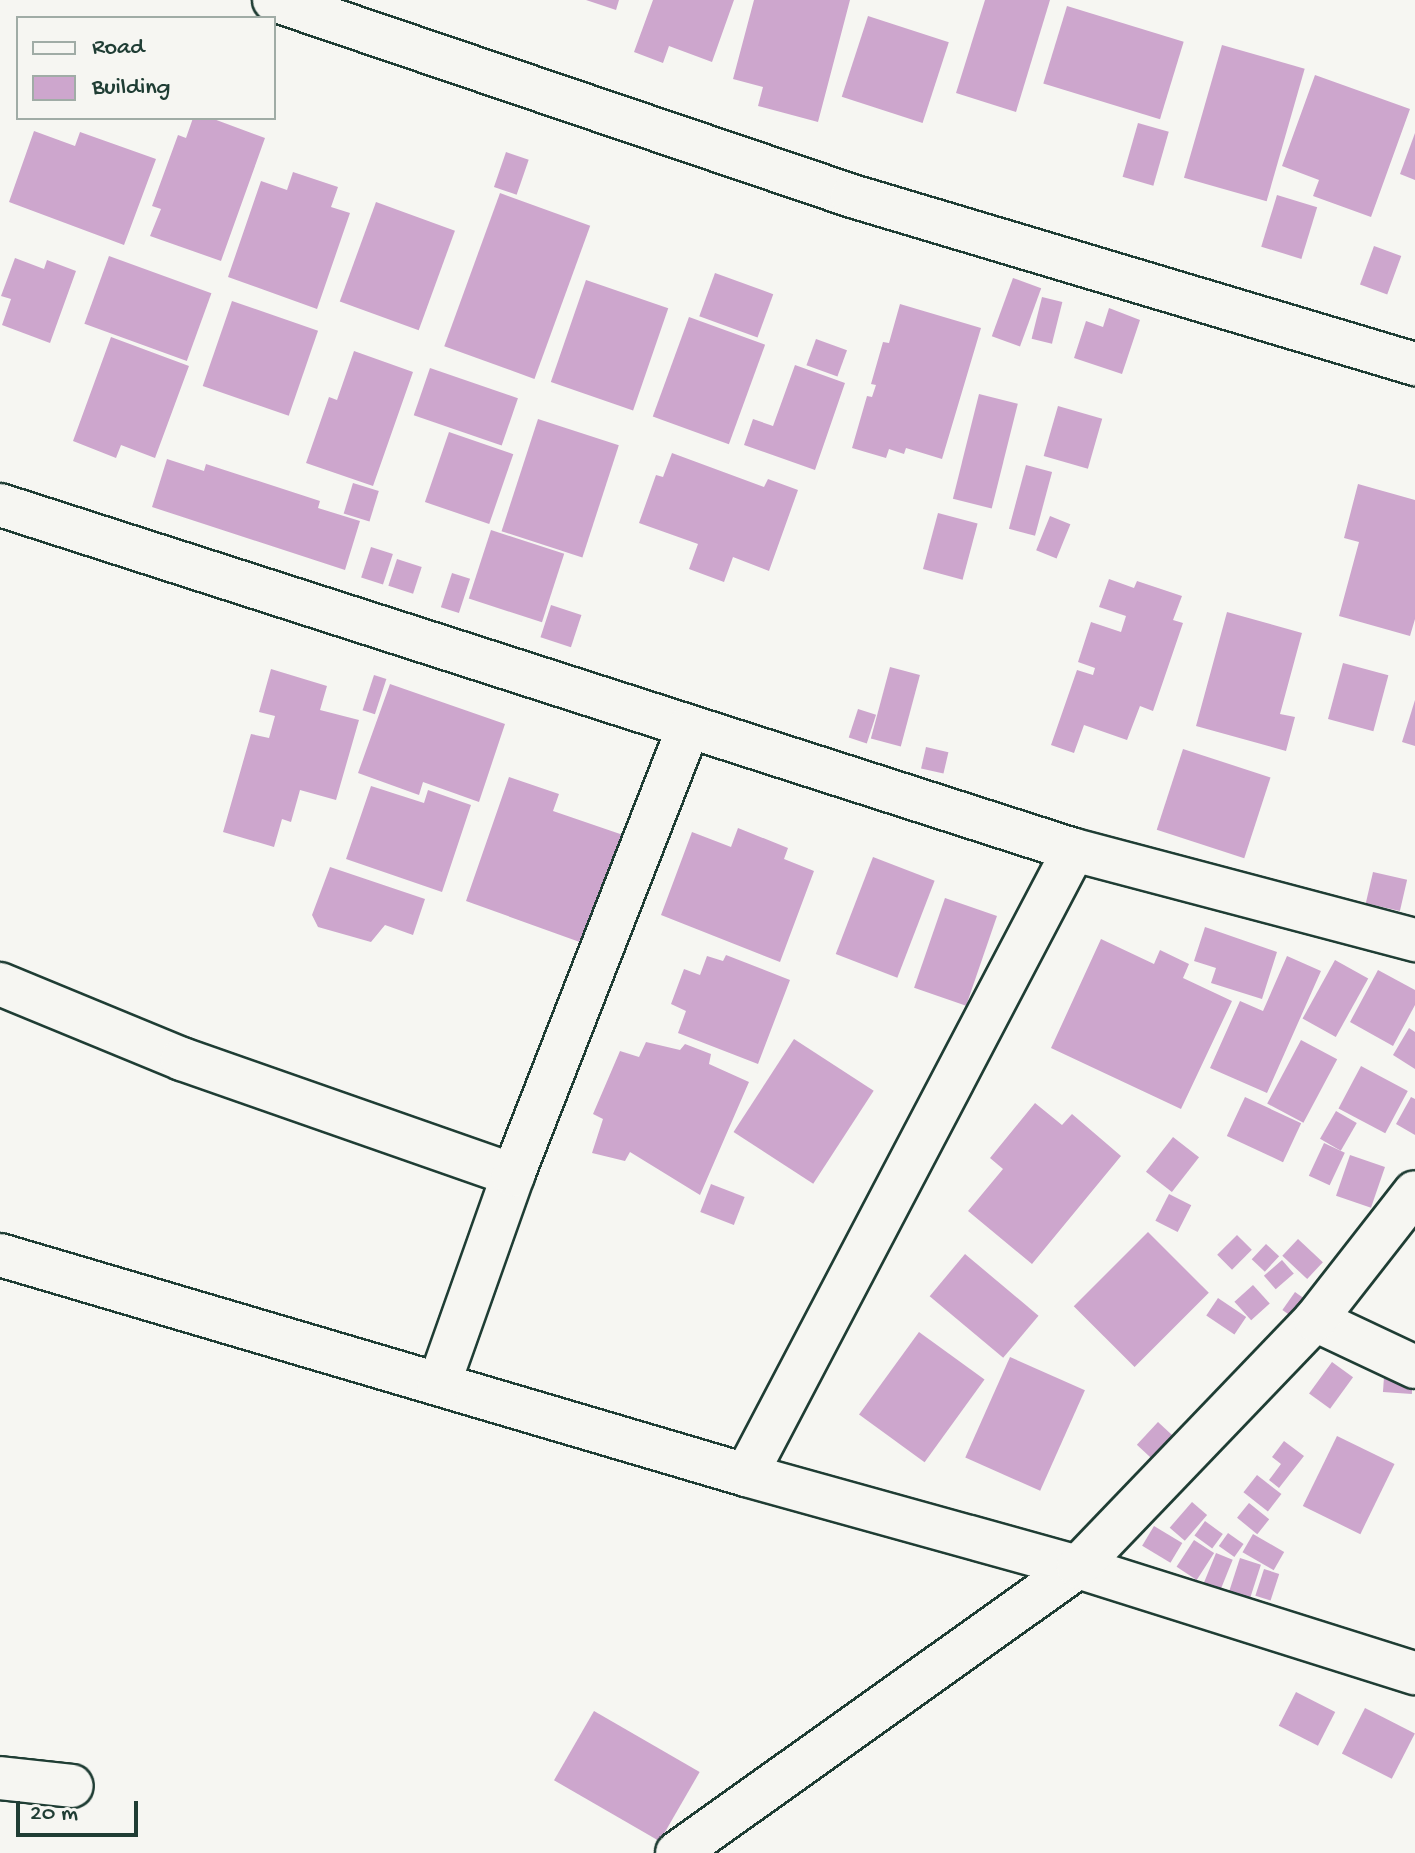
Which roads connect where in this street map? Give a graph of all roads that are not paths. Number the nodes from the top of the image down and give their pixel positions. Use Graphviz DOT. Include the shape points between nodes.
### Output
graph roads {
  1 [pos="274,0"];
  2 [pos="1415,364"];
  3 [pos="0,505"];
  4 [pos="689,727"];
  5 [pos="1074,850"];
  6 [pos="1415,940"];
  7 [pos="0,984"];
  8 [pos="513,1175"];
  9 [pos="1415,1192"];
  10 [pos="0,1255"];
  11 [pos="1315,1320"];
  12 [pos="1415,1367"];
  13 [pos="439,1384"];
  14 [pos="746,1475"];
  15 [pos="1078,1567"];
  16 [pos="1415,1673"];
  17 [pos="0,1778"];
  18 [pos="72,1786"];
  19 [pos="677,1853"];
  1 -- 2 [label="street" via="852,196"];
  3 -- 4 [label="street"];
  4 -- 5 [label="street"];
  4 -- 8 [label="street"];
  5 -- 6 [label="street"];
  5 -- 14 [label="street"];
  7 -- 8 [label="street" via="182,1059"];
  8 -- 13 [label="street"];
  9 -- 11 [label="street"];
  10 -- 13 [label="street"];
  11 -- 12 [label="street"];
  11 -- 15 [label="street"];
  13 -- 14 [label="street"];
  14 -- 15 [label="street"];
  15 -- 16 [label="street"];
  15 -- 19 [label="street"];
  17 -- 18 [label="street"];
}
